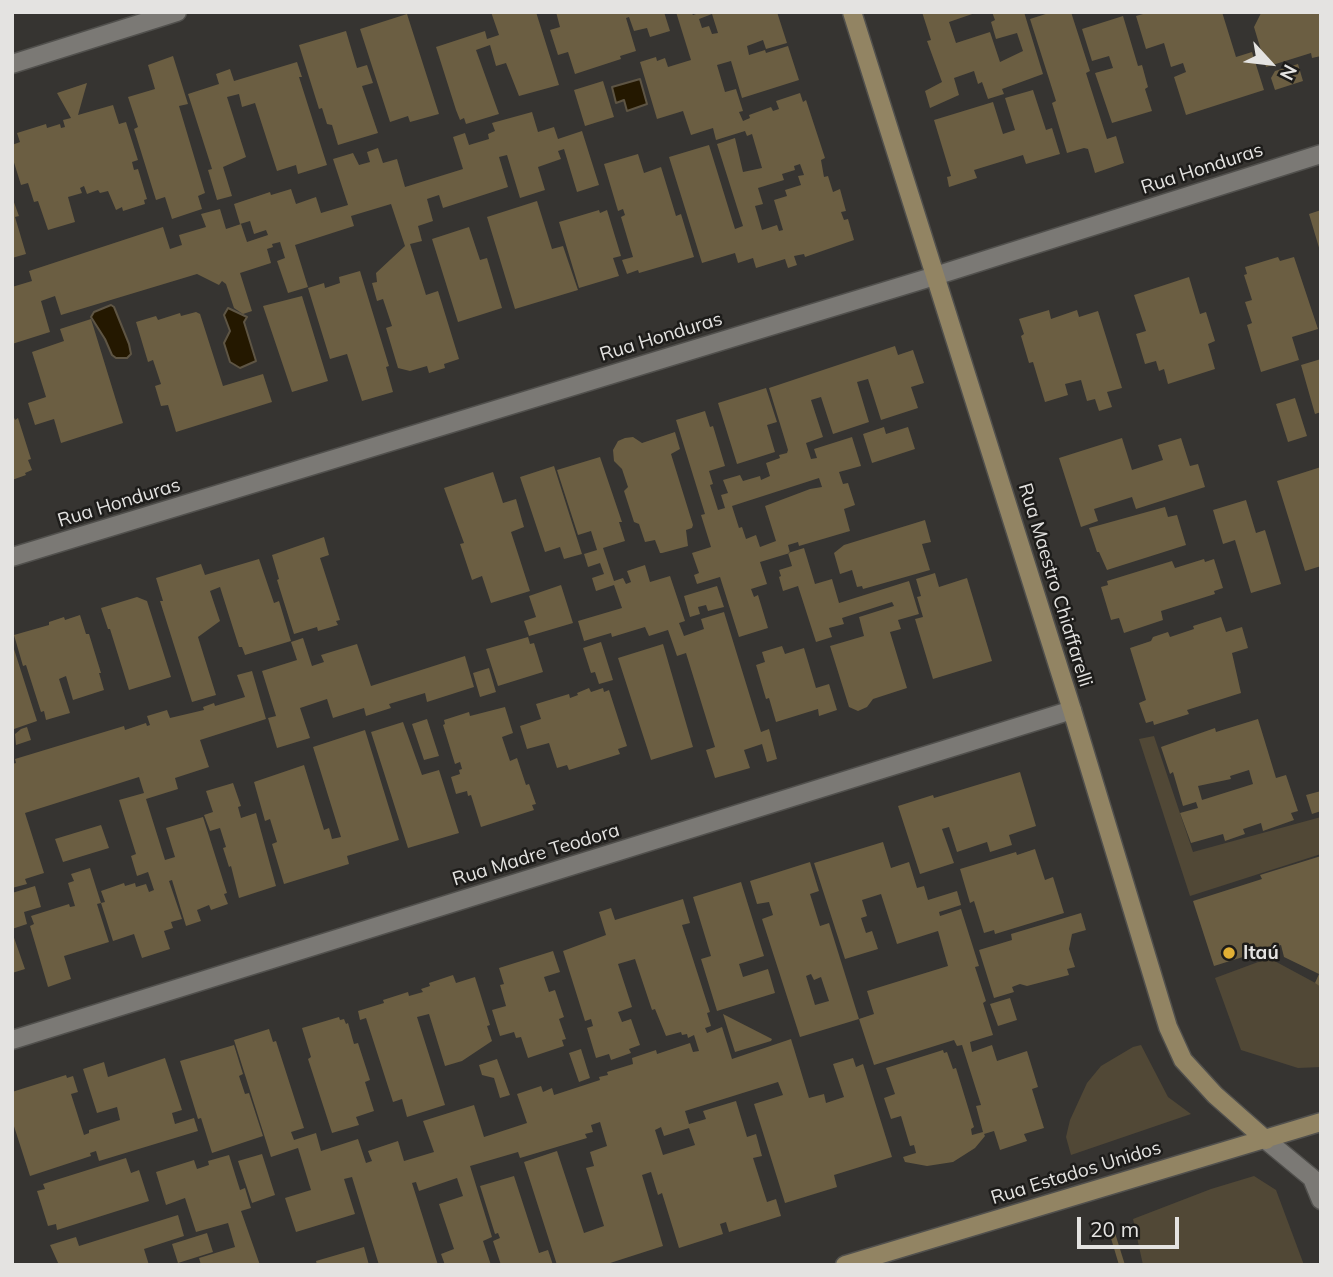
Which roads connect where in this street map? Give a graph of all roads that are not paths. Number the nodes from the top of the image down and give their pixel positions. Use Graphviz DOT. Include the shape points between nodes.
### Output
graph roads {
  1 [pos="177,12"];
  2 [pos="852,12"];
  3 [pos="12,64"];
  4 [pos="1321,154"];
  5 [pos="935,276"];
  6 [pos="12,557"];
  7 [pos="1072,710"];
  8 [pos="12,1040"];
  9 [pos="1321,1122"];
  10 [pos="1266,1140"];
  11 [pos="1321,1200"];
  12 [pos="845,1265"];
  1 -- 3 [label="street"];
  2 -- 5 [label="street, Rua Maestro Chiaffarelli"];
  4 -- 5 [label="street, Rua Honduras"];
  5 -- 6 [label="street, Rua Honduras"];
  5 -- 7 [label="street, Rua Maestro Chiaffarelli"];
  7 -- 8 [label="street, Rua Madre Teodora"];
  7 -- 10 [label="street, Rua Maestro Chiaffarelli" via="1168,1027 1183,1060"];
  9 -- 10 [label="street, Rua Estados Unidos"];
  10 -- 11 [label="street" via="1312,1178"];
  10 -- 12 [label="street, Rua Estados Unidos"];
}
